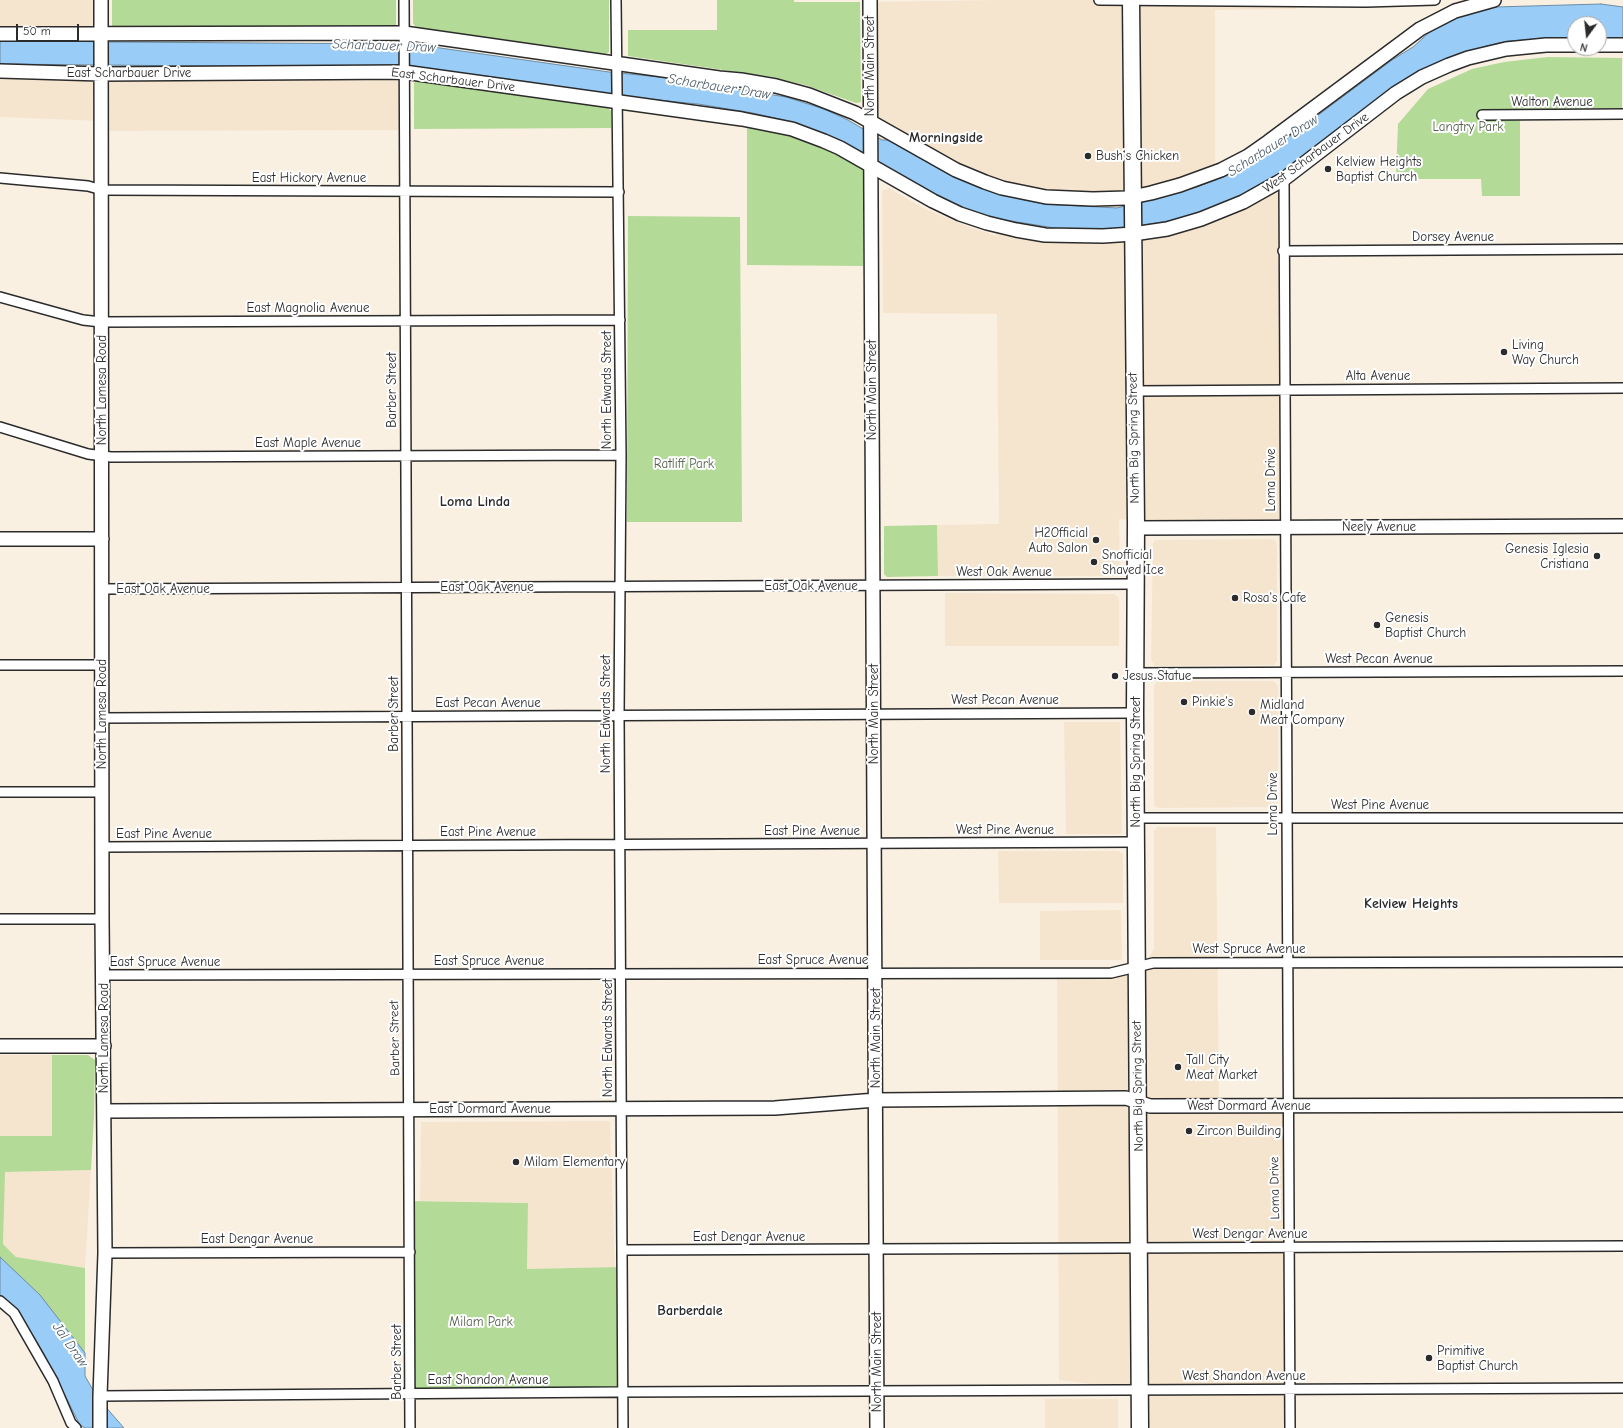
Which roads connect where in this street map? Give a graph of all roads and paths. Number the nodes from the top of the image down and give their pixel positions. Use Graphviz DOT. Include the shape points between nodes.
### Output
graph roads {
  1 [pos="101,0"];
  2 [pos="404,0"];
  3 [pos="616,0"];
  4 [pos="870,0"];
  5 [pos="1098,0"];
  6 [pos="1131,0"];
  7 [pos="1435,0"];
  8 [pos="1494,0"];
  9 [pos="1228,1"];
  10 [pos="1366,1"];
  11 [pos="404,33"];
  12 [pos="0,34"];
  13 [pos="101,36"];
  14 [pos="1567,45"];
  15 [pos="1607,45"];
  16 [pos="1623,45"];
  17 [pos="616,63"];
  18 [pos="0,71"];
  19 [pos="101,71"];
  20 [pos="404,72"];
  21 [pos="617,102"];
  22 [pos="1623,114"];
  23 [pos="1482,115"];
  24 [pos="870,120"];
  25 [pos="870,165"];
  26 [pos="0,178"];
  27 [pos="1284,179"];
  28 [pos="102,190"];
  29 [pos="404,192"];
  30 [pos="619,192"];
  31 [pos="1132,197"];
  32 [pos="1133,234"];
  33 [pos="1623,250"];
  34 [pos="1283,251"];
  35 [pos="0,297"];
  36 [pos="620,320"];
  37 [pos="405,321"];
  38 [pos="101,322"];
  39 [pos="1623,388"];
  40 [pos="1284,390"];
  41 [pos="1134,391"];
  42 [pos="0,427"];
  43 [pos="621,455"];
  44 [pos="405,456"];
  45 [pos="102,457"];
  46 [pos="1623,526"];
  47 [pos="1135,528"];
  48 [pos="1285,528"];
  49 [pos="102,538"];
  50 [pos="0,539"];
  51 [pos="1135,584"];
  52 [pos="873,585"];
  53 [pos="619,586"];
  54 [pos="406,588"];
  55 [pos="102,589"];
  56 [pos="0,665"];
  57 [pos="102,665"];
  58 [pos="1623,671"];
  59 [pos="1135,673"];
  60 [pos="1285,673"];
  61 [pos="1135,713"];
  62 [pos="874,714"];
  63 [pos="406,716"];
  64 [pos="619,716"];
  65 [pos="102,718"];
  66 [pos="0,792"];
  67 [pos="103,792"];
  68 [pos="1136,818"];
  69 [pos="1286,818"];
  70 [pos="1623,818"];
  71 [pos="1136,842"];
  72 [pos="620,844"];
  73 [pos="874,844"];
  74 [pos="407,846"];
  75 [pos="103,847"];
  76 [pos="102,918"];
  77 [pos="0,919"];
  78 [pos="1287,962"];
  79 [pos="1623,962"];
  80 [pos="1137,966"];
  81 [pos="875,972"];
  82 [pos="408,974"];
  83 [pos="621,974"];
  84 [pos="103,975"];
  85 [pos="0,1046"];
  86 [pos="104,1046"];
  87 [pos="876,1100"];
  88 [pos="1138,1103"];
  89 [pos="1287,1105"];
  90 [pos="1623,1105"];
  91 [pos="621,1109"];
  92 [pos="409,1110"];
  93 [pos="104,1111"];
  94 [pos="1623,1246"];
  95 [pos="1289,1247"];
  96 [pos="1139,1248"];
  97 [pos="622,1250"];
  98 [pos="876,1250"];
  99 [pos="410,1252"];
  100 [pos="105,1253"];
  101 [pos="0,1301"];
  102 [pos="1623,1388"];
  103 [pos="1289,1389"];
  104 [pos="1139,1390"];
  105 [pos="623,1392"];
  106 [pos="877,1392"];
  107 [pos="410,1393"];
  108 [pos="100,1396"];
  109 [pos="76,1428"];
  110 [pos="100,1428"];
  111 [pos="410,1428"];
  112 [pos="623,1428"];
  113 [pos="877,1428"];
  114 [pos="1140,1428"];
  115 [pos="1290,1428"];
  1 -- 13 [label="main road, North Lamesa Road"];
  2 -- 11 [label="street, Barber Street"];
  3 -- 17 [label="street, North Edwards Street"];
  4 -- 24 [label="main road, North Main Street"];
  5 -- 6 [label="street"];
  6 -- 9 [label="street"];
  6 -- 31 [label="highway, North Big Spring Street"];
  7 -- 10 [label="street"];
  8 -- 31 [label="main road" via="1455,11 1420,29 1279,135 1242,159 1192,181"];
  9 -- 10 [label="street"];
  11 -- 13 [label="main road"];
  11 -- 17 [label="main road"];
  11 -- 20 [label="street, Barber Street"];
  12 -- 13 [label="main road"];
  13 -- 19 [label="main road, North Lamesa Road"];
  14 -- 27 [label="main road, West Scharbauer Drive" via="1506,49 1468,58 1431,73 1396,93"];
  15 -- 16 [label="main road"];
  17 -- 21 [label="street, North Edwards Street"];
  17 -- 24 [label="main road" via="776,86 816,97"];
  18 -- 19 [label="main road, East Scharbauer Drive"];
  19 -- 20 [label="main road, East Scharbauer Drive"];
  19 -- 28 [label="main road, North Lamesa Road"];
  20 -- 21 [label="main road, East Scharbauer Drive"];
  20 -- 29 [label="street, Barber Street"];
  21 -- 25 [label="main road, East Scharbauer Drive" via="748,120 792,129 834,146"];
  21 -- 30 [label="street, North Edwards Street"];
  22 -- 23 [label="street, Walton Avenue"];
  24 -- 25 [label="main road, North Main Street"];
  24 -- 31 [label="main road" via="956,170 1002,188 1064,199"];
  25 -- 32 [label="main road, West Scharbauer Drive" via="946,208 1002,227 1045,235"];
  25 -- 52 [label="main road, North Main Street"];
  26 -- 28 [label="street, East Hickory Avenue" via="88,186"];
  27 -- 32 [label="main road, West Scharbauer Drive" via="1243,202 1206,218 1167,229"];
  27 -- 34 [label="street, Loma Drive"];
  28 -- 29 [label="street, East Hickory Avenue"];
  28 -- 38 [label="main road, North Lamesa Road"];
  29 -- 30 [label="street, East Hickory Avenue"];
  29 -- 37 [label="street, Barber Street"];
  30 -- 36 [label="street, North Edwards Street"];
  31 -- 32 [label="highway, North Big Spring Street"];
  32 -- 41 [label="highway, North Big Spring Street"];
  33 -- 34 [label="street, Dorsey Avenue"];
  34 -- 40 [label="street, Loma Drive"];
  35 -- 38 [label="street, East Magnolia Avenue" via="83,320"];
  36 -- 37 [label="street, East Magnolia Avenue"];
  36 -- 43 [label="street, North Edwards Street"];
  37 -- 38 [label="street, East Magnolia Avenue"];
  37 -- 44 [label="street, Barber Street"];
  38 -- 45 [label="main road, North Lamesa Road"];
  39 -- 40 [label="street, Alta Avenue"];
  40 -- 41 [label="street, Alta Avenue"];
  40 -- 48 [label="street, Loma Drive"];
  41 -- 47 [label="highway, North Big Spring Street"];
  42 -- 45 [label="street, East Maple Avenue"];
  43 -- 44 [label="street, East Maple Avenue"];
  43 -- 53 [label="street, North Edwards Street"];
  44 -- 45 [label="street, East Maple Avenue"];
  44 -- 54 [label="street, Barber Street"];
  45 -- 49 [label="main road, North Lamesa Road"];
  46 -- 48 [label="main road, Neely Avenue"];
  47 -- 48 [label="main road, Neely Avenue"];
  47 -- 51 [label="highway, North Big Spring Street"];
  48 -- 60 [label="street, Loma Drive"];
  49 -- 50 [label="main road"];
  49 -- 55 [label="main road, North Lamesa Road"];
  51 -- 52 [label="street, West Oak Avenue"];
  51 -- 59 [label="highway, North Big Spring Street"];
  52 -- 53 [label="street, East Oak Avenue"];
  52 -- 62 [label="main road, North Main Street"];
  53 -- 54 [label="street, East Oak Avenue"];
  53 -- 64 [label="street, North Edwards Street"];
  54 -- 55 [label="street, East Oak Avenue"];
  54 -- 63 [label="street, Barber Street"];
  55 -- 57 [label="main road, North Lamesa Road"];
  56 -- 57 [label="street"];
  57 -- 65 [label="main road, North Lamesa Road"];
  58 -- 60 [label="street, West Pecan Avenue"];
  59 -- 60 [label="street, West Pecan Avenue"];
  59 -- 61 [label="highway, North Big Spring Street"];
  60 -- 69 [label="street, Loma Drive"];
  61 -- 62 [label="street, West Pecan Avenue"];
  61 -- 68 [label="highway, North Big Spring Street"];
  62 -- 64 [label="street, East Pecan Avenue"];
  62 -- 73 [label="main road, North Main Street"];
  63 -- 64 [label="street, East Pecan Avenue"];
  63 -- 65 [label="street, East Pecan Avenue"];
  63 -- 74 [label="street, Barber Street"];
  64 -- 72 [label="street, North Edwards Street"];
  65 -- 67 [label="main road, North Lamesa Road"];
  66 -- 67 [label="street"];
  67 -- 75 [label="main road, North Lamesa Road"];
  68 -- 69 [label="street, West Pine Avenue"];
  68 -- 71 [label="highway, North Big Spring Street"];
  69 -- 70 [label="street, West Pine Avenue"];
  69 -- 78 [label="street, Loma Drive"];
  71 -- 73 [label="street, West Pine Avenue"];
  71 -- 80 [label="highway, North Big Spring Street"];
  72 -- 73 [label="street, East Pine Avenue"];
  72 -- 74 [label="street, East Pine Avenue"];
  72 -- 83 [label="street, North Edwards Street"];
  73 -- 81 [label="main road, North Main Street"];
  74 -- 75 [label="street, East Pine Avenue"];
  74 -- 82 [label="street, Barber Street"];
  75 -- 76 [label="main road, North Lamesa Road"];
  76 -- 77 [label="street"];
  76 -- 84 [label="main road, North Lamesa Road"];
  78 -- 79 [label="street, West Spruce Avenue"];
  78 -- 80 [label="street, West Spruce Avenue" via="1153,963"];
  78 -- 89 [label="street, Loma Drive"];
  80 -- 81 [label="street, West Spruce Avenue" via="1111,973"];
  80 -- 88 [label="highway, North Big Spring Street"];
  81 -- 83 [label="street, East Spruce Avenue"];
  81 -- 87 [label="main road, North Main Street"];
  82 -- 83 [label="street, East Spruce Avenue"];
  82 -- 84 [label="street, East Spruce Avenue"];
  82 -- 92 [label="street, Barber Street"];
  83 -- 91 [label="street, North Edwards Street"];
  84 -- 86 [label="main road, North Lamesa Road"];
  85 -- 86 [label="main road"];
  86 -- 93 [label="main road, North Lamesa Road"];
  87 -- 88 [label="main road, West Dormard Avenue" via="1126,1098"];
  87 -- 91 [label="main road, East Dormard Avenue" via="775,1108"];
  87 -- 98 [label="main road, North Main Street"];
  88 -- 89 [label="main road, West Dormard Avenue" via="1150,1106"];
  88 -- 96 [label="highway, North Big Spring Street"];
  89 -- 90 [label="main road, West Dormard Avenue"];
  89 -- 95 [label="street, Loma Drive"];
  91 -- 92 [label="main road, East Dormard Avenue"];
  91 -- 97 [label="street, North Edwards Street"];
  92 -- 93 [label="main road, East Dormard Avenue"];
  92 -- 99 [label="street, Barber Street"];
  93 -- 100 [label="main road, North Lamesa Road"];
  94 -- 95 [label="street, West Dengar Avenue"];
  95 -- 96 [label="street, West Dengar Avenue"];
  95 -- 103 [label="street, Loma Drive"];
  96 -- 98 [label="street, West Dengar Avenue"];
  96 -- 104 [label="highway, North Big Spring Street"];
  97 -- 98 [label="street, East Dengar Avenue"];
  97 -- 105 [label="street, North Edwards Street"];
  98 -- 106 [label="main road, North Main Street"];
  99 -- 100 [label="street, East Dengar Avenue"];
  99 -- 107 [label="street, Barber Street"];
  100 -- 108 [label="main road, North Lamesa Road"];
  101 -- 109 [label="street" via="14,1313 53,1381 71,1423"];
  102 -- 103 [label="street, West Shandon Avenue"];
  103 -- 104 [label="street, West Shandon Avenue"];
  103 -- 115 [label="street, Loma Drive"];
  104 -- 106 [label="street, West Shandon Avenue"];
  104 -- 114 [label="highway, North Big Spring Street"];
  105 -- 106 [label="street, East Shandon Avenue"];
  105 -- 107 [label="street, East Shandon Avenue"];
  105 -- 112 [label="street, North Edwards Street"];
  106 -- 113 [label="main road, North Main Street"];
  107 -- 108 [label="street, East Shandon Avenue"];
  107 -- 111 [label="street, Barber Street"];
  108 -- 110 [label="main road, North Lamesa Road"];
}
